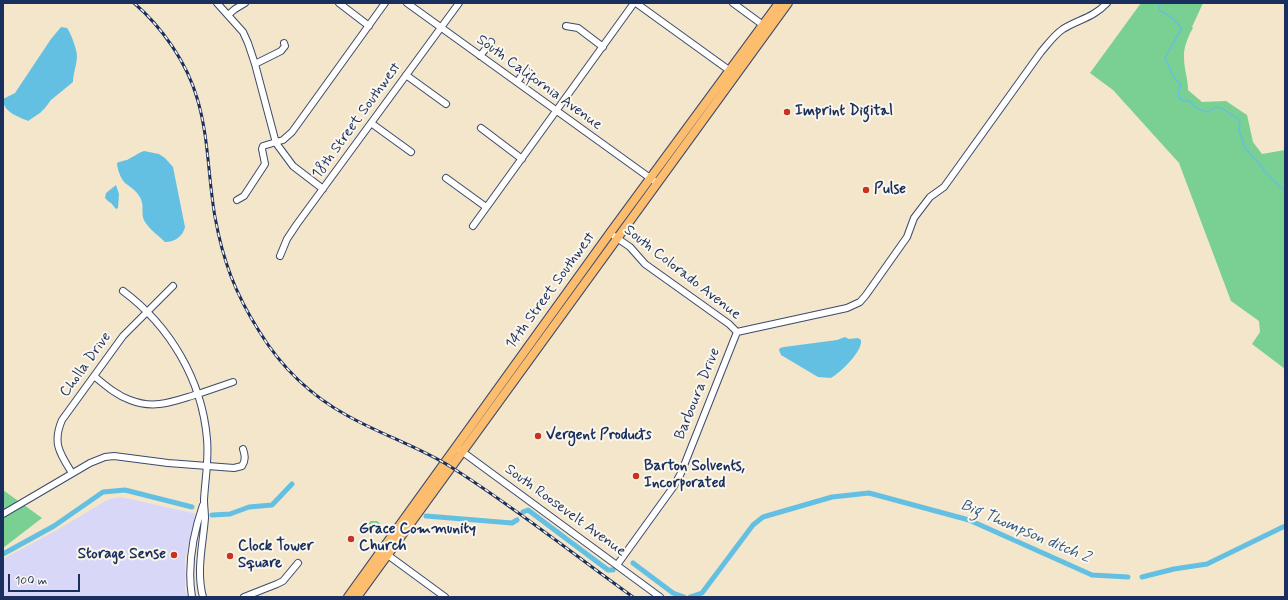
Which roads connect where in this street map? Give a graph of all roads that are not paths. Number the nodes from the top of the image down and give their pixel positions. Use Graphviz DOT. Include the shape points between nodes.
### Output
graph roads {
  1 [pos="217,3"];
  2 [pos="244,3"];
  3 [pos="338,3"];
  4 [pos="385,3"];
  5 [pos="407,3"];
  6 [pos="459,3"];
  7 [pos="635,3"];
  8 [pos="733,3"];
  9 [pos="779,3"];
  10 [pos="788,3"];
  11 [pos="1107,3"];
  12 [pos="228,15"];
  13 [pos="763,25"];
  14 [pos="369,26"];
  15 [pos="566,26"];
  16 [pos="441,27"];
  17 [pos="491,42"];
  18 [pos="284,43"];
  19 [pos="603,47"];
  20 [pos="480,56"];
  21 [pos="256,64"];
  22 [pos="526,70"];
  23 [pos="733,73"];
  24 [pos="406,75"];
  25 [pos="517,82"];
  26 [pos="446,104"];
  27 [pos="556,111"];
  28 [pos="371,123"];
  29 [pos="481,128"];
  30 [pos="276,143"];
  31 [pos="411,152"];
  32 [pos="522,158"];
  33 [pos="446,178"];
  34 [pos="653,181"];
  35 [pos="323,189"];
  36 [pos="237,200"];
  37 [pos="486,207"];
  38 [pos="473,226"];
  39 [pos="614,236"];
  40 [pos="280,256"];
  41 [pos="173,286"];
  42 [pos="123,291"];
  43 [pos="147,312"];
  44 [pos="737,332"];
  45 [pos="94,376"];
  46 [pos="233,382"];
  47 [pos="198,394"];
  48 [pos="243,449"];
  49 [pos="459,449"];
  50 [pos="208,466"];
  51 [pos="72,473"];
  52 [pos="204,500"];
  53 [pos="3,514"];
  54 [pos="384,553"];
  55 [pos="298,563"];
  56 [pos="616,565"];
  57 [pos="192,597"];
  58 [pos="202,597"];
  59 [pos="244,597"];
  60 [pos="348,597"];
  61 [pos="357,597"];
  62 [pos="445,597"];
  63 [pos="660,597"];
  1 -- 12 [label="street"];
  2 -- 12 [label="street"];
  3 -- 14 [label="street"];
  4 -- 14 [label="street"];
  5 -- 16 [label="street, South California Avenue"];
  6 -- 16 [label="street, 18th Street Southwest"];
  7 -- 19 [label="street"];
  7 -- 23 [label="street"];
  8 -- 13 [label="street"];
  9 -- 13 [label="main road, 14th Street Southwest"];
  10 -- 23 [label="main road, 14th Street Southwest"];
  11 -- 44 [label="street" via="1097,12 1064,28 1041,52 944,187 930,197 914,218 907,237 860,302 847,308"];
  12 -- 21 [label="street" via="243,32"];
  13 -- 23 [label="main road, 14th Street Southwest"];
  14 -- 30 [label="street" via="292,132"];
  15 -- 19 [label="street" via="578,28"];
  16 -- 20 [label="street, South California Avenue"];
  16 -- 24 [label="street, 18th Street Southwest"];
  17 -- 20 [label="street"];
  18 -- 21 [label="street" via="281,51"];
  19 -- 27 [label="street"];
  20 -- 25 [label="street, South California Avenue"];
  21 -- 30 [label="street"];
  22 -- 25 [label="street"];
  23 -- 34 [label="main road, 14th Street Southwest"];
  24 -- 26 [label="street"];
  24 -- 28 [label="street, 18th Street Southwest"];
  25 -- 27 [label="street, South California Avenue"];
  27 -- 32 [label="street"];
  27 -- 34 [label="street, South California Avenue"];
  28 -- 31 [label="street"];
  28 -- 35 [label="street, 18th Street Southwest"];
  29 -- 32 [label="street"];
  30 -- 35 [label="street" via="293,166"];
  30 -- 36 [label="street" via="263,146 265,164 244,196"];
  32 -- 37 [label="street"];
  33 -- 37 [label="street"];
  34 -- 39 [label="main road, 14th Street Southwest"];
  35 -- 40 [label="street, 18th Street Southwest" via="296,224"];
  37 -- 38 [label="street"];
  39 -- 44 [label="street, South Colorado Avenue" via="630,247 645,264"];
  39 -- 49 [label="main road, 14th Street Southwest"];
  41 -- 43 [label="street, Cholla Drive"];
  42 -- 43 [label="street"];
  43 -- 45 [label="street, Cholla Drive" via="123,336"];
  43 -- 47 [label="street" via="178,350"];
  44 -- 56 [label="street, Barboura Drive" via="681,473"];
  45 -- 47 [label="street" via="124,398 134,402 160,405"];
  45 -- 51 [label="street, Cholla Drive" via="62,420 58,432 59,450"];
  46 -- 47 [label="street"];
  47 -- 50 [label="street" via="207,434"];
  48 -- 50 [label="street" via="245,459 242,466"];
  49 -- 54 [label="main road, 14th Street Southwest"];
  49 -- 56 [label="street, South Roosevelt Avenue"];
  50 -- 51 [label="street" via="114,456 97,460"];
  50 -- 52 [label="street"];
  51 -- 53 [label="street"];
  52 -- 57 [label="street" via="192,548"];
  52 -- 58 [label="street" via="200,575"];
  54 -- 60 [label="main road, 14th Street Southwest"];
  54 -- 61 [label="main road, 14th Street Southwest"];
  54 -- 62 [label="street"];
  55 -- 59 [label="street" via="283,581"];
  56 -- 63 [label="street, South Roosevelt Avenue"];
}
